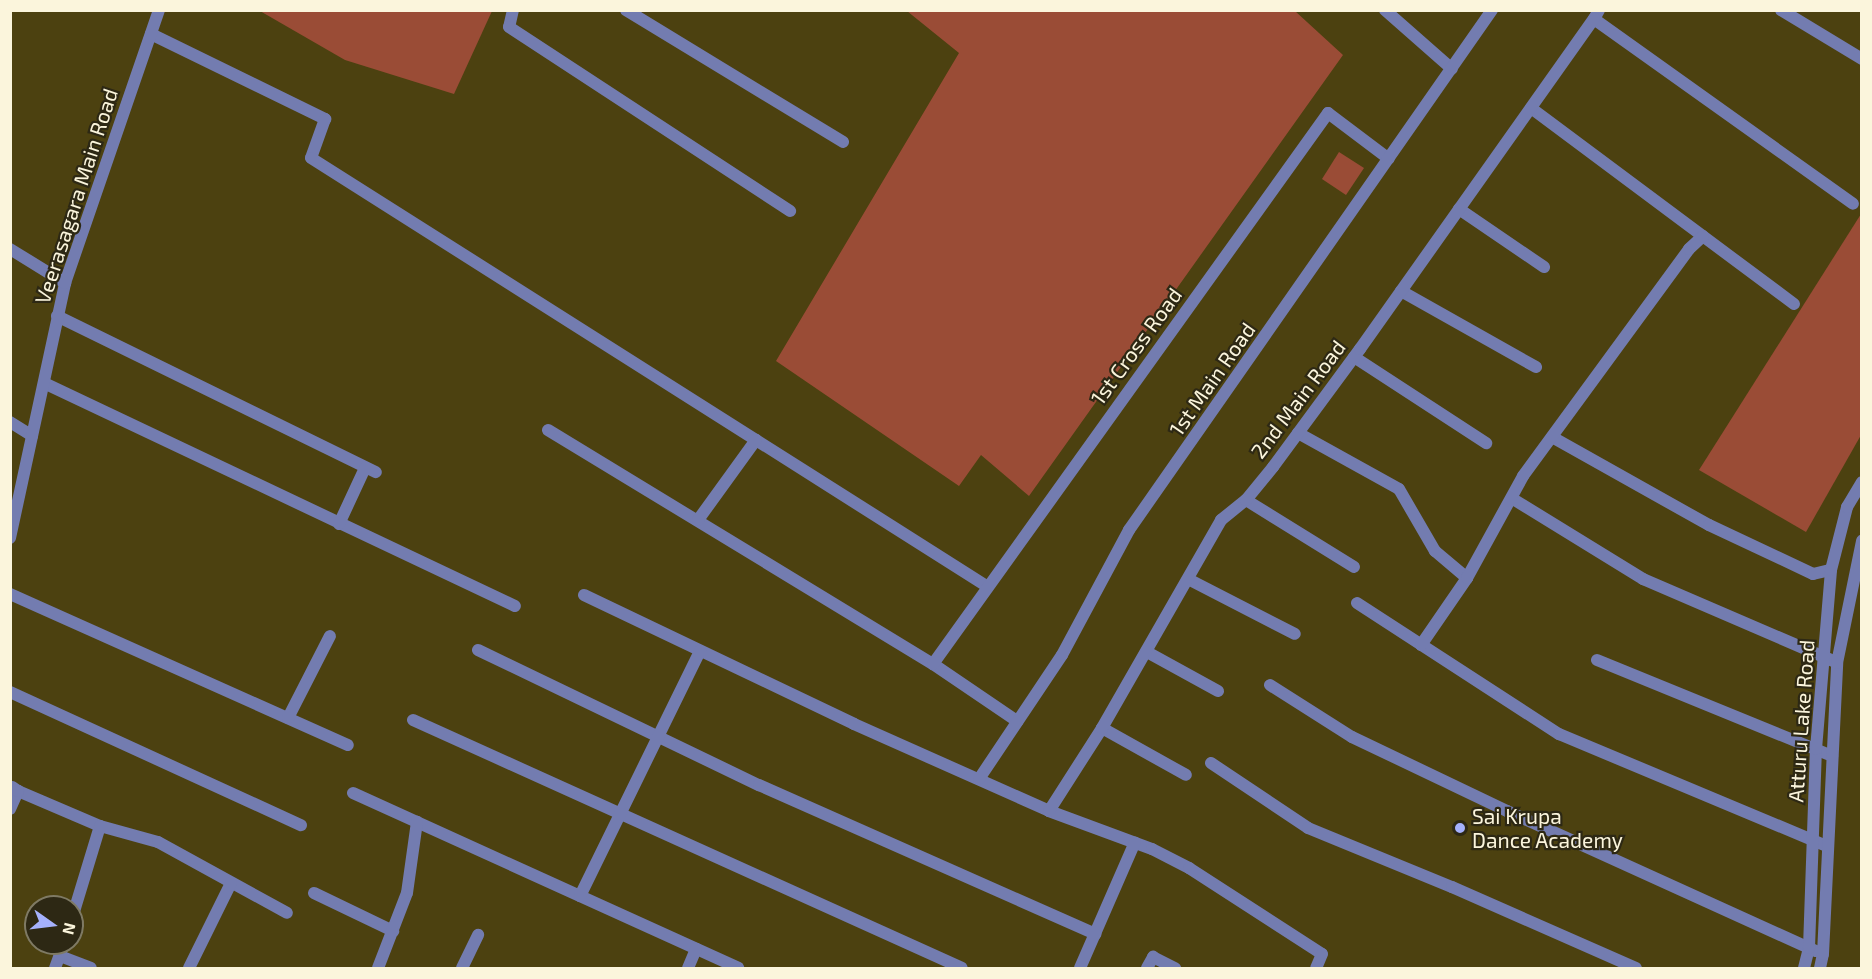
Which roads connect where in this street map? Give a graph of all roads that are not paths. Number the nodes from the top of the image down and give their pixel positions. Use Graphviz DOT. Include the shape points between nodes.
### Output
graph roads {
  1 [pos="159,10"];
  2 [pos="513,10"];
  3 [pos="626,10"];
  4 [pos="1385,10"];
  5 [pos="1492,10"];
  6 [pos="1781,10"];
  7 [pos="1597,15"];
  8 [pos="151,34"];
  9 [pos="1862,59"];
  10 [pos="1452,69"];
  11 [pos="1531,108"];
  12 [pos="843,142"];
  13 [pos="1389,159"];
  14 [pos="1853,204"];
  15 [pos="1459,209"];
  16 [pos="790,211"];
  17 [pos="1703,236"];
  18 [pos="10,249"];
  19 [pos="1544,267"];
  20 [pos="65,283"];
  21 [pos="1401,291"];
  22 [pos="1794,304"];
  23 [pos="57,316"];
  24 [pos="1354,357"];
  25 [pos="1536,367"];
  26 [pos="44,383"];
  27 [pos="10,422"];
  28 [pos="548,430"];
  29 [pos="1298,433"];
  30 [pos="32,436"];
  31 [pos="1552,437"];
  32 [pos="756,440"];
  33 [pos="1486,443"];
  34 [pos="1862,482"];
  35 [pos="1513,499"];
  36 [pos="1246,500"];
  37 [pos="698,520"];
  38 [pos="339,524"];
  39 [pos="10,538"];
  40 [pos="1862,541"];
  41 [pos="1354,567"];
  42 [pos="1831,570"];
  43 [pos="1467,578"];
  44 [pos="1188,579"];
  45 [pos="988,587"];
  46 [pos="10,594"];
  47 [pos="584,596"];
  48 [pos="1357,603"];
  49 [pos="515,606"];
  50 [pos="1295,634"];
  51 [pos="330,636"];
  52 [pos="1421,645"];
  53 [pos="478,650"];
  54 [pos="700,651"];
  55 [pos="1147,652"];
  56 [pos="1824,657"];
  57 [pos="1597,660"];
  58 [pos="1837,663"];
  59 [pos="933,664"];
  60 [pos="1270,685"];
  61 [pos="1218,691"];
  62 [pos="10,692"];
  63 [pos="288,718"];
  64 [pos="413,720"];
  65 [pos="1017,721"];
  66 [pos="1102,728"];
  67 [pos="658,737"];
  68 [pos="348,745"];
  69 [pos="1816,749"];
  70 [pos="1832,756"];
  71 [pos="1211,763"];
  72 [pos="1186,775"];
  73 [pos="979,779"];
  74 [pos="14,789"];
  75 [pos="353,793"];
  76 [pos="10,809"];
  77 [pos="1049,811"];
  78 [pos="622,813"];
  79 [pos="417,822"];
  80 [pos="301,825"];
  81 [pos="100,826"];
  82 [pos="1814,840"];
  83 [pos="1135,842"];
  84 [pos="1827,846"];
  85 [pos="231,884"];
  86 [pos="314,893"];
  87 [pos="79,895"];
  88 [pos="580,896"];
  89 [pos="287,913"];
  90 [pos="393,931"];
  91 [pos="1095,934"];
  92 [pos="478,935"];
  93 [pos="1809,948"];
  94 [pos="696,950"];
  95 [pos="1823,954"];
  96 [pos="60,956"];
  97 [pos="55,969"];
  98 [pos="91,969"];
  99 [pos="189,969"];
  100 [pos="378,969"];
  101 [pos="462,969"];
  102 [pos="688,969"];
  103 [pos="738,969"];
  104 [pos="962,969"];
  105 [pos="1080,969"];
  106 [pos="1147,969"];
  107 [pos="1175,969"];
  108 [pos="1316,969"];
  109 [pos="1636,969"];
  110 [pos="1804,969"];
  111 [pos="1820,969"];
  1 -- 8 [label="street, Veerasagara Main Road"];
  2 -- 16 [label="street" via="509,27"];
  3 -- 12 [label="street"];
  4 -- 10 [label="street"];
  5 -- 10 [label="street, 1st Main Road"];
  6 -- 9 [label="street"];
  7 -- 11 [label="street, 2nd Main Road"];
  7 -- 14 [label="street"];
  8 -- 20 [label="street, Veerasagara Main Road"];
  8 -- 32 [label="street" via="325,119 311,158"];
  10 -- 13 [label="street, 1st Main Road"];
  11 -- 15 [label="street, 2nd Main Road"];
  11 -- 17 [label="street"];
  13 -- 45 [label="street, 1st Cross Road" via="1328,113"];
  13 -- 65 [label="street, 1st Main Road" via="1129,530 1062,655"];
  15 -- 19 [label="street"];
  15 -- 21 [label="street, 2nd Main Road"];
  17 -- 22 [label="street"];
  17 -- 31 [label="street" via="1689,249"];
  18 -- 20 [label="street"];
  20 -- 23 [label="street, Veerasagara Main Road"];
  21 -- 24 [label="street, 2nd Main Road"];
  21 -- 25 [label="street"];
  23 -- 26 [label="street, Veerasagara Main Road"];
  23 -- 38 [label="street" via="371,470"];
  24 -- 29 [label="street, 2nd Main Road"];
  24 -- 33 [label="street"];
  26 -- 30 [label="street, Veerasagara Main Road"];
  26 -- 38 [label="street"];
  27 -- 30 [label="street"];
  28 -- 37 [label="street"];
  29 -- 36 [label="street, 2nd Main Road"];
  29 -- 43 [label="street" via="1399,489 1435,551"];
  30 -- 39 [label="street, Veerasagara Main Road"];
  31 -- 35 [label="street" via="1523,476"];
  31 -- 42 [label="street" via="1761,550 1813,574"];
  32 -- 37 [label="street"];
  32 -- 45 [label="street"];
  34 -- 42 [label="street, Atturu Lake Road" via="1847,507"];
  35 -- 43 [label="street"];
  35 -- 56 [label="street" via="1643,579"];
  36 -- 41 [label="street"];
  36 -- 44 [label="street, 2nd Main Road" via="1221,520"];
  37 -- 59 [label="street"];
  38 -- 49 [label="street"];
  40 -- 58 [label="street, Atturu Lake Road"];
  42 -- 56 [label="street, Atturu Lake Road"];
  43 -- 52 [label="street"];
  44 -- 50 [label="street"];
  44 -- 55 [label="street, 2nd Main Road"];
  45 -- 59 [label="street, 1st Cross Road"];
  46 -- 63 [label="street"];
  47 -- 54 [label="street"];
  48 -- 52 [label="street"];
  51 -- 63 [label="street"];
  52 -- 82 [label="street" via="1559,734"];
  53 -- 67 [label="street"];
  54 -- 67 [label="street"];
  54 -- 73 [label="street"];
  55 -- 61 [label="street"];
  55 -- 66 [label="street, 2nd Main Road"];
  56 -- 58 [label="street"];
  56 -- 69 [label="street, Atturu Lake Road"];
  57 -- 69 [label="street"];
  58 -- 70 [label="street, Atturu Lake Road"];
  59 -- 65 [label="street"];
  60 -- 93 [label="street" via="1352,737 1507,812"];
  62 -- 80 [label="street"];
  63 -- 68 [label="street"];
  64 -- 78 [label="street"];
  65 -- 73 [label="street, 1st Main Road"];
  66 -- 72 [label="street"];
  66 -- 77 [label="street, 2nd Main Road"];
  67 -- 78 [label="street"];
  67 -- 91 [label="street"];
  69 -- 70 [label="street"];
  69 -- 82 [label="street, Atturu Lake Road"];
  70 -- 84 [label="street, Atturu Lake Road"];
  71 -- 109 [label="street" via="1308,828"];
  73 -- 77 [label="street"];
  74 -- 76 [label="street"];
  74 -- 81 [label="street"];
  75 -- 79 [label="street"];
  77 -- 83 [label="street"];
  78 -- 88 [label="street"];
  78 -- 104 [label="street"];
  79 -- 88 [label="street"];
  79 -- 90 [label="street" via="407,893"];
  81 -- 85 [label="street" via="158,842"];
  81 -- 87 [label="street"];
  82 -- 84 [label="street"];
  82 -- 93 [label="street, Atturu Lake Road"];
  83 -- 91 [label="street"];
  83 -- 108 [label="street" via="1189,868 1322,954"];
  84 -- 95 [label="street, Atturu Lake Road"];
  85 -- 89 [label="street"];
  85 -- 99 [label="street"];
  86 -- 90 [label="street"];
  88 -- 94 [label="street"];
  90 -- 100 [label="street"];
  91 -- 105 [label="street"];
  92 -- 101 [label="street"];
  93 -- 95 [label="street"];
  93 -- 110 [label="street, Atturu Lake Road"];
  94 -- 102 [label="street"];
  94 -- 103 [label="street"];
  95 -- 111 [label="street, Atturu Lake Road"];
  96 -- 97 [label="street"];
  96 -- 98 [label="street"];
  106 -- 107 [label="street" via="1153,957"];
}
